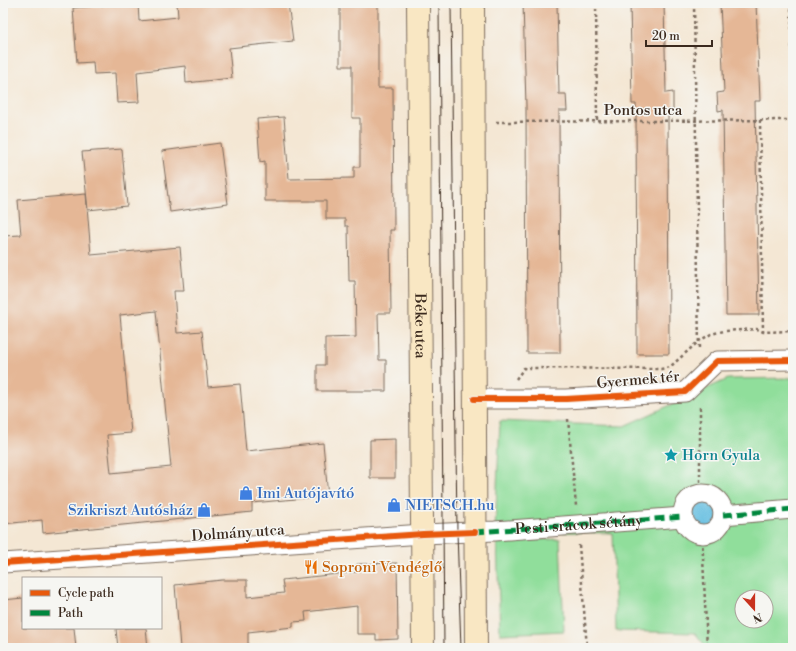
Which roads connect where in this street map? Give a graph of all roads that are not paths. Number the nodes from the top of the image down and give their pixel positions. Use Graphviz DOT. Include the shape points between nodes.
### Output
graph roads {
  1 [pos="418,3"];
  2 [pos="473,3"];
  3 [pos="793,360"];
  4 [pos="474,399"];
  5 [pos="793,509"];
  6 [pos="723,515"];
  7 [pos="683,516"];
  8 [pos="475,532"];
  9 [pos="423,534"];
  10 [pos="3,563"];
  11 [pos="423,648"];
  12 [pos="476,648"];
  1 -- 9 [label="main road, Béke utca"];
  2 -- 4 [label="main road"];
  3 -- 4 [label="street, Gyermek tér" via="717,361 685,392 566,399"];
  4 -- 8 [label="main road"];
  5 -- 6 [label="street"];
  6 -- 7 [label="street" via="719,527 713,532 702,534 695,533 688,527"];
  6 -- 7 [label="street" via="716,498 700,494 686,503"];
  7 -- 8 [label="street, Pesti srácok sétány"];
  8 -- 9 [label="street, Dolmány utca"];
  8 -- 12 [label="main road"];
  9 -- 10 [label="street, Dolmány utca"];
  9 -- 11 [label="main road, Béke utca"];
}
